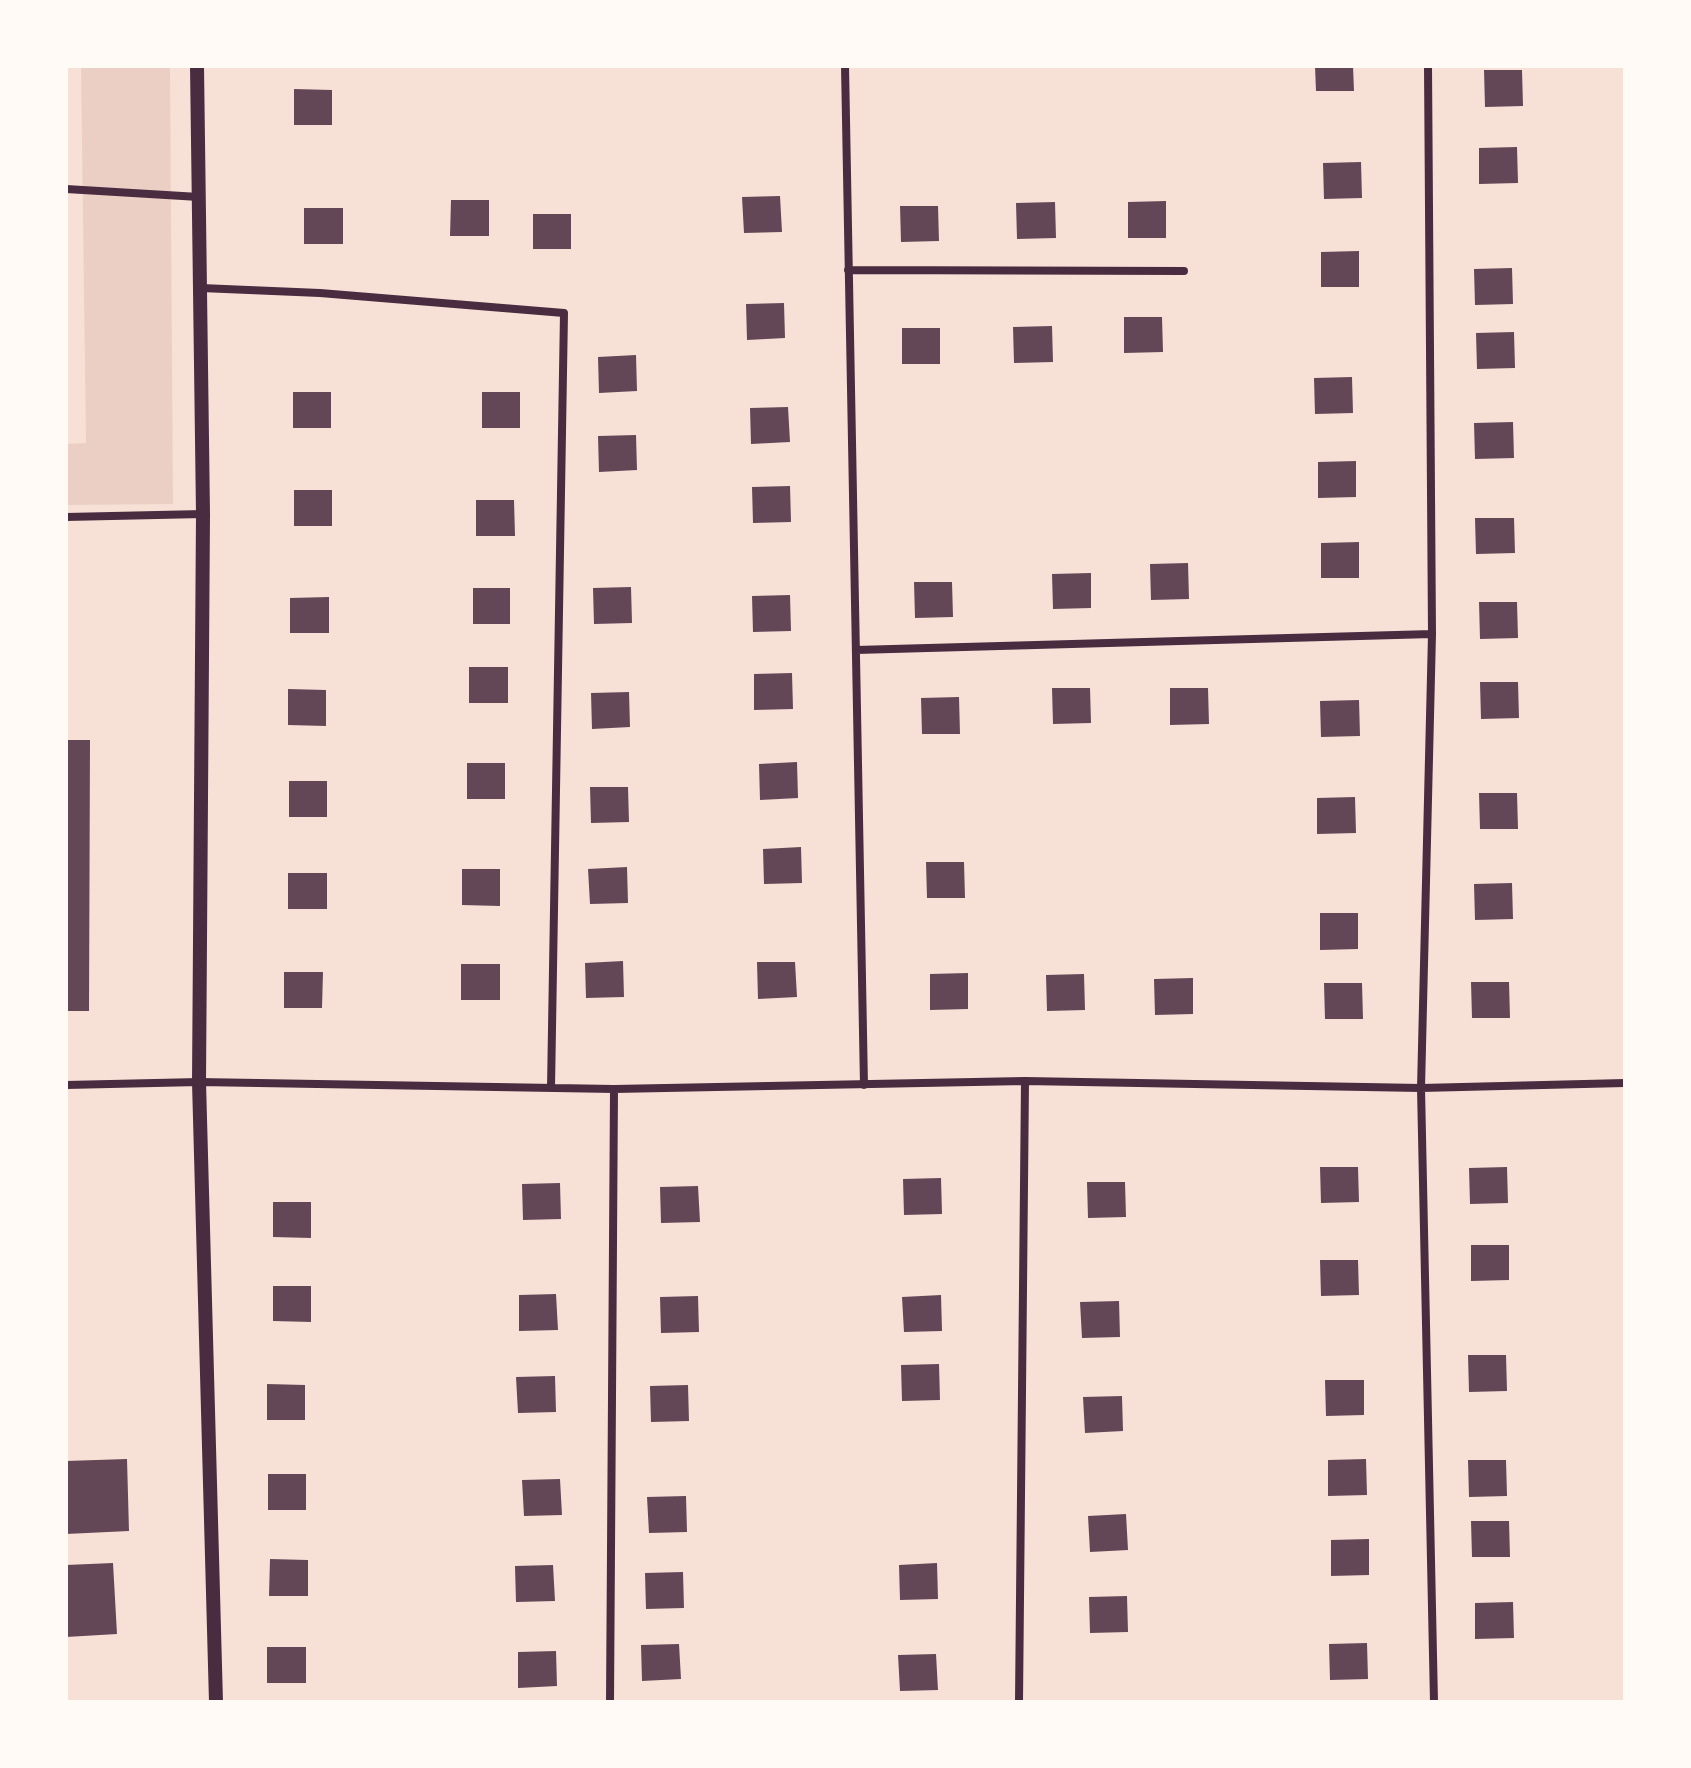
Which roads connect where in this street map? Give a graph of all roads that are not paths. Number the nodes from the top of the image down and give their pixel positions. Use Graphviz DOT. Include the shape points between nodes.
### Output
graph roads {
  1 [pos="197,66"];
  2 [pos="845,66"];
  3 [pos="1428,66"];
  4 [pos="66,189"];
  5 [pos="199,197"];
  6 [pos="848,270"];
  7 [pos="1184,271"];
  8 [pos="201,288"];
  9 [pos="203,514"];
  10 [pos="66,517"];
  11 [pos="1432,634"];
  12 [pos="856,650"];
  13 [pos="1025,1081"];
  14 [pos="199,1082"];
  15 [pos="1625,1083"];
  16 [pos="66,1085"];
  17 [pos="864,1085"];
  18 [pos="551,1088"];
  19 [pos="1421,1088"];
  20 [pos="614,1089"];
  21 [pos="216,1702"];
  22 [pos="610,1702"];
  23 [pos="1019,1702"];
  24 [pos="1434,1702"];
  1 -- 5 [label="street"];
  2 -- 6 [label="street"];
  3 -- 11 [label="street"];
  4 -- 5 [label="street"];
  5 -- 8 [label="street"];
  6 -- 7 [label="street"];
  6 -- 12 [label="street"];
  8 -- 9 [label="street"];
  8 -- 18 [label="street" via="564,313"];
  9 -- 10 [label="street"];
  9 -- 14 [label="street"];
  11 -- 12 [label="street"];
  11 -- 19 [label="street"];
  12 -- 17 [label="street"];
  13 -- 17 [label="street"];
  13 -- 19 [label="street"];
  13 -- 23 [label="street"];
  14 -- 16 [label="street"];
  14 -- 18 [label="street"];
  14 -- 21 [label="street"];
  15 -- 19 [label="street"];
  17 -- 20 [label="street"];
  18 -- 20 [label="street"];
  19 -- 24 [label="street"];
  20 -- 22 [label="street"];
}
